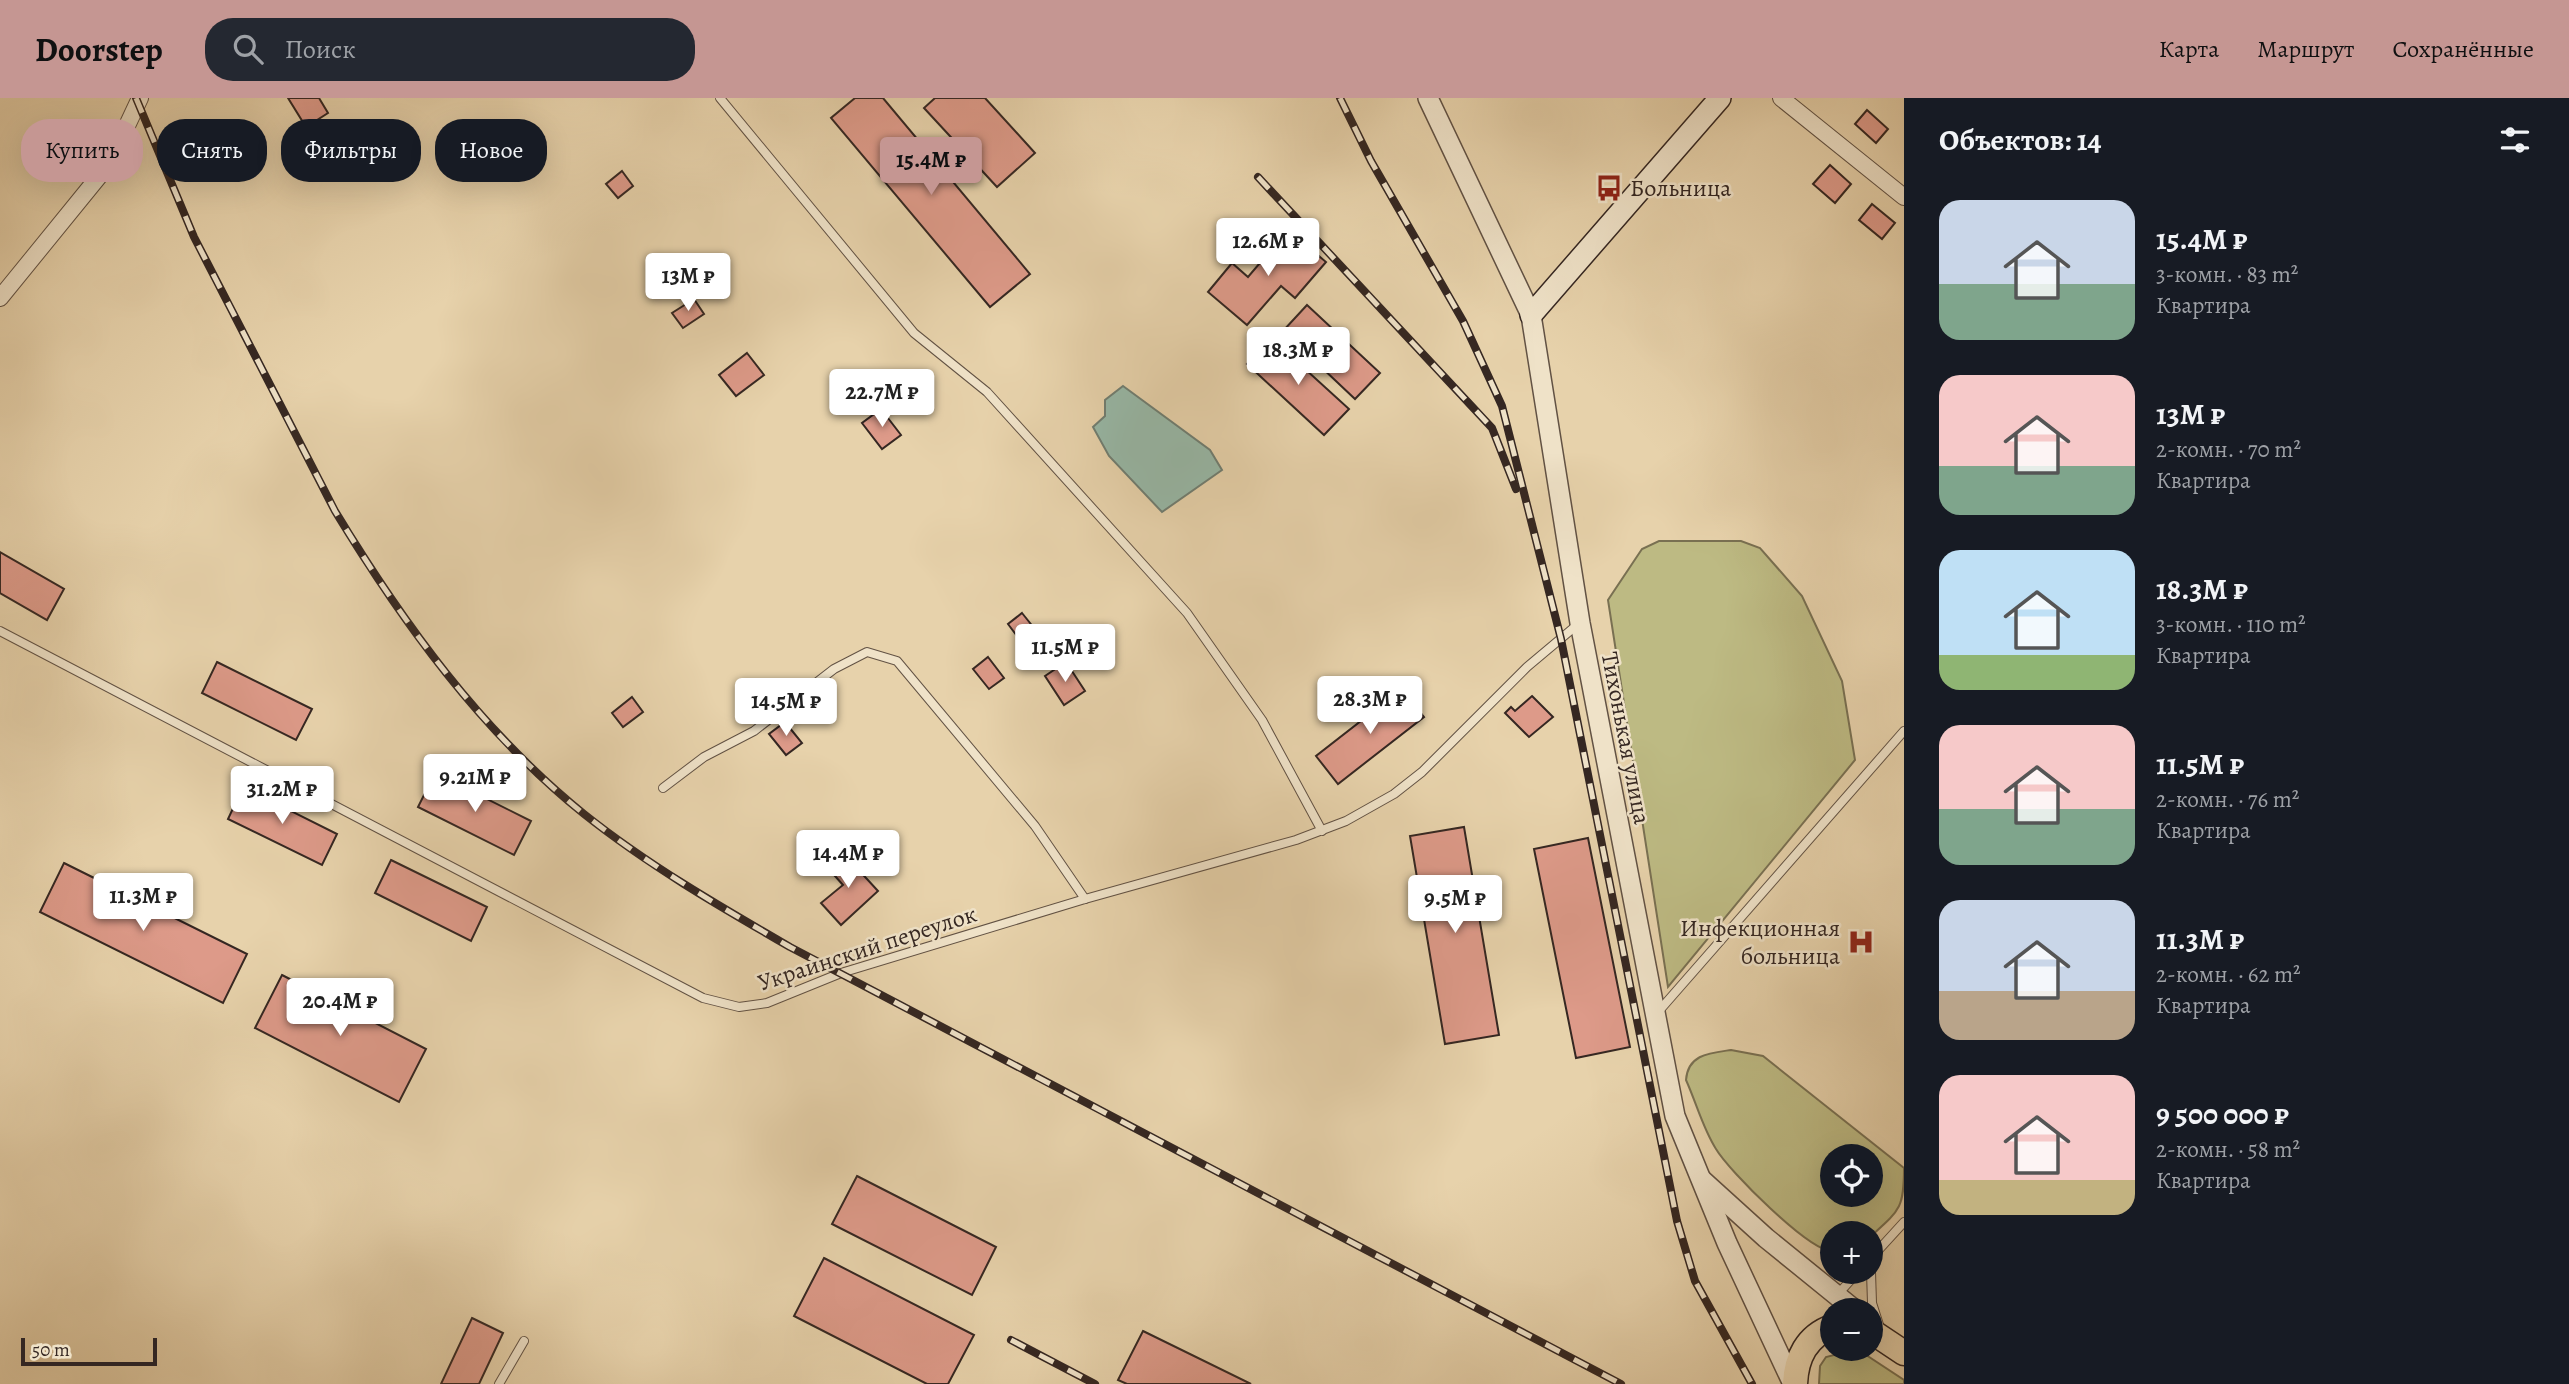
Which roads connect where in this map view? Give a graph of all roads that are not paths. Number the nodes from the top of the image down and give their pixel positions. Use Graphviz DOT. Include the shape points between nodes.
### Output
graph roads {
  1 [pos="140,98"];
  2 [pos="720,98"];
  3 [pos="1428,98"];
  4 [pos="1720,98"];
  5 [pos="1782,98"];
  6 [pos="1904,197"];
  7 [pos="0,298"];
  8 [pos="1531,316"];
  9 [pos="1580,623"];
  10 [pos="0,631"];
  11 [pos="1904,731"];
  12 [pos="663,788"];
  13 [pos="1322,831"];
  14 [pos="1085,899"];
  15 [pos="1654,1017"];
  16 [pos="1696,1174"];
  17 [pos="1904,1222"];
  18 [pos="1883,1245"];
  19 [pos="1847,1284"];
  20 [pos="1838,1294"];
  21 [pos="1842,1298"];
  22 [pos="1820,1333"];
  23 [pos="1883,1337"];
  24 [pos="524,1341"];
  25 [pos="1904,1353"];
  26 [pos="499,1384"];
  27 [pos="1794,1384"];
  1 -- 7 [label="street" via="109,164"];
  2 -- 13 [label="lane" via="914,333 987,392 1187,613 1262,720"];
  3 -- 8 [label="street, Тихонькая улица"];
  4 -- 8 [label="main road"];
  5 -- 6 [label="street"];
  8 -- 9 [label="street, Тихонькая улица"];
  9 -- 13 [label="lane, Украинский переулок" via="1527,667 1422,772 1370,809"];
  9 -- 15 [label="street, Тихонькая улица"];
  10 -- 14 [label="lane, Украинский переулок" via="703,998 721,1003 739,1007 767,1003 841,973"];
  11 -- 15 [label="lane"];
  12 -- 14 [label="lane" via="704,757 754,731 834,669 867,652 897,661 1035,825"];
  13 -- 14 [label="lane, Украинский переулок"];
  15 -- 16 [label="street, Тихонькая улица" via="1675,1115"];
  16 -- 20 [label="street" via="1766,1238"];
  16 -- 27 [label="street, Тихонькая улица"];
  17 -- 18 [label="lane"];
  19 -- 20 [label="lane"];
  20 -- 21 [label="street"];
  22 -- 27 [label="main road" via="1802,1352"];
  23 -- 25 [label="main road"];
  24 -- 26 [label="lane"];
}
